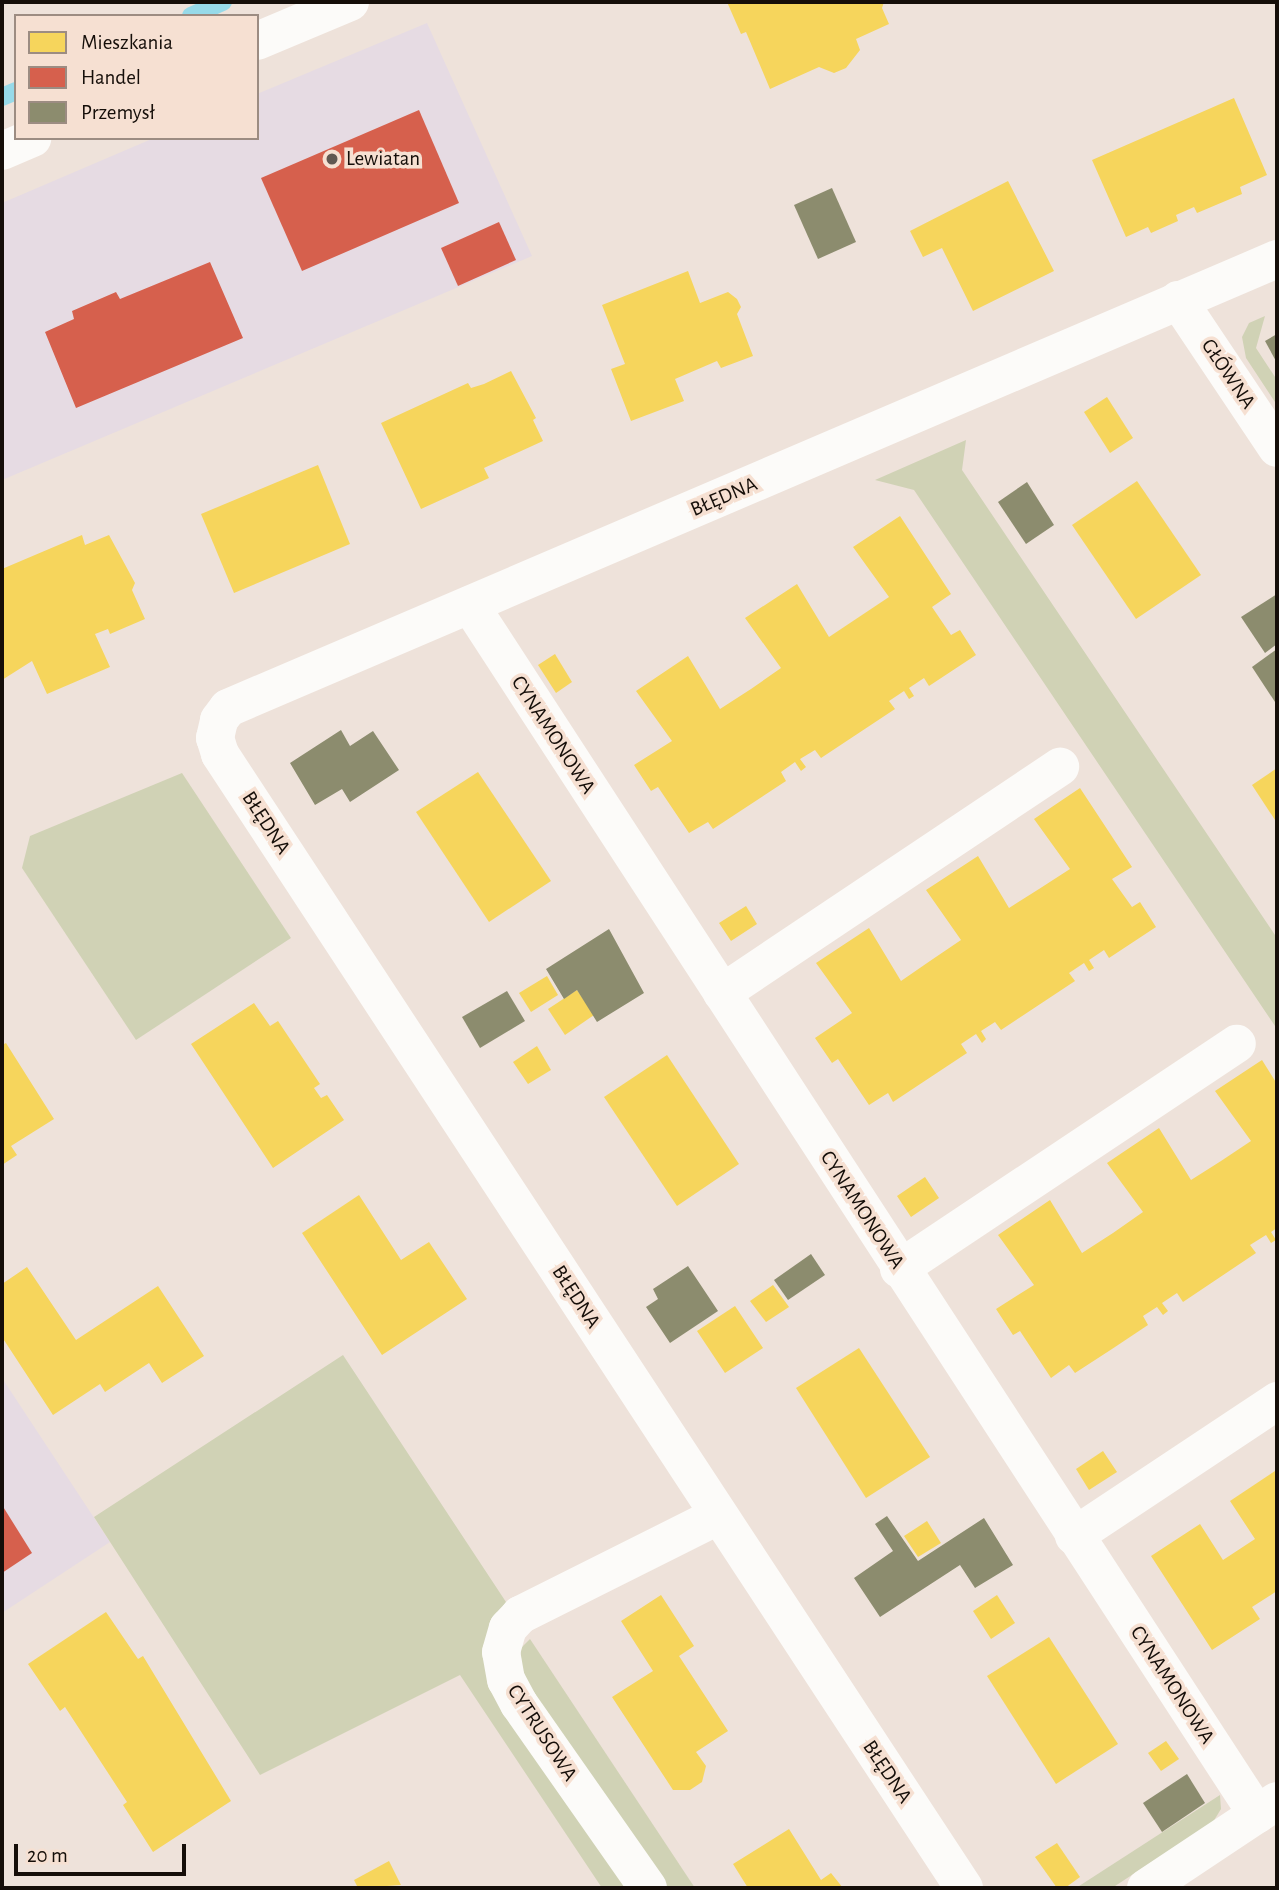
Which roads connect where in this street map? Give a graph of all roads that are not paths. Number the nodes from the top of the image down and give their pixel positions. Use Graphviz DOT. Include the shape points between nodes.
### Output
graph roads {
  1 [pos="349,2"];
  2 [pos="259,40"];
  3 [pos="27,140"];
  4 [pos="2,151"];
  5 [pos="1277,260"];
  6 [pos="1178,300"];
  7 [pos="1277,448"];
  8 [pos="470,605"];
  9 [pos="1060,767"];
  10 [pos="722,993"];
  11 [pos="1237,1044"];
  12 [pos="899,1269"];
  13 [pos="1277,1401"];
  14 [pos="718,1516"];
  15 [pos="1074,1536"];
  16 [pos="1267,1807"];
  17 [pos="648,1888"];
  18 [pos="964,1888"];
  19 [pos="1146,1888"];
  1 -- 2 [label="street"];
  3 -- 4 [label="street"];
  5 -- 6 [label="street, BŁĘDNA"];
  6 -- 7 [label="street, GŁÓWNA"];
  6 -- 8 [label="street, BŁĘDNA"];
  8 -- 10 [label="street, CYNAMONOWA"];
  8 -- 14 [label="street, BŁĘDNA" via="228,708 215,738 220,754"];
  9 -- 10 [label="street"];
  10 -- 12 [label="street, CYNAMONOWA"];
  11 -- 12 [label="street"];
  12 -- 15 [label="street, CYNAMONOWA"];
  13 -- 15 [label="street"];
  14 -- 17 [label="street, CYTRUSOWA" via="520,1615 508,1628 501,1652 506,1680 519,1704"];
  14 -- 18 [label="street, BŁĘDNA"];
  15 -- 16 [label="street, CYNAMONOWA"];
  16 -- 19 [label="street"];
}
